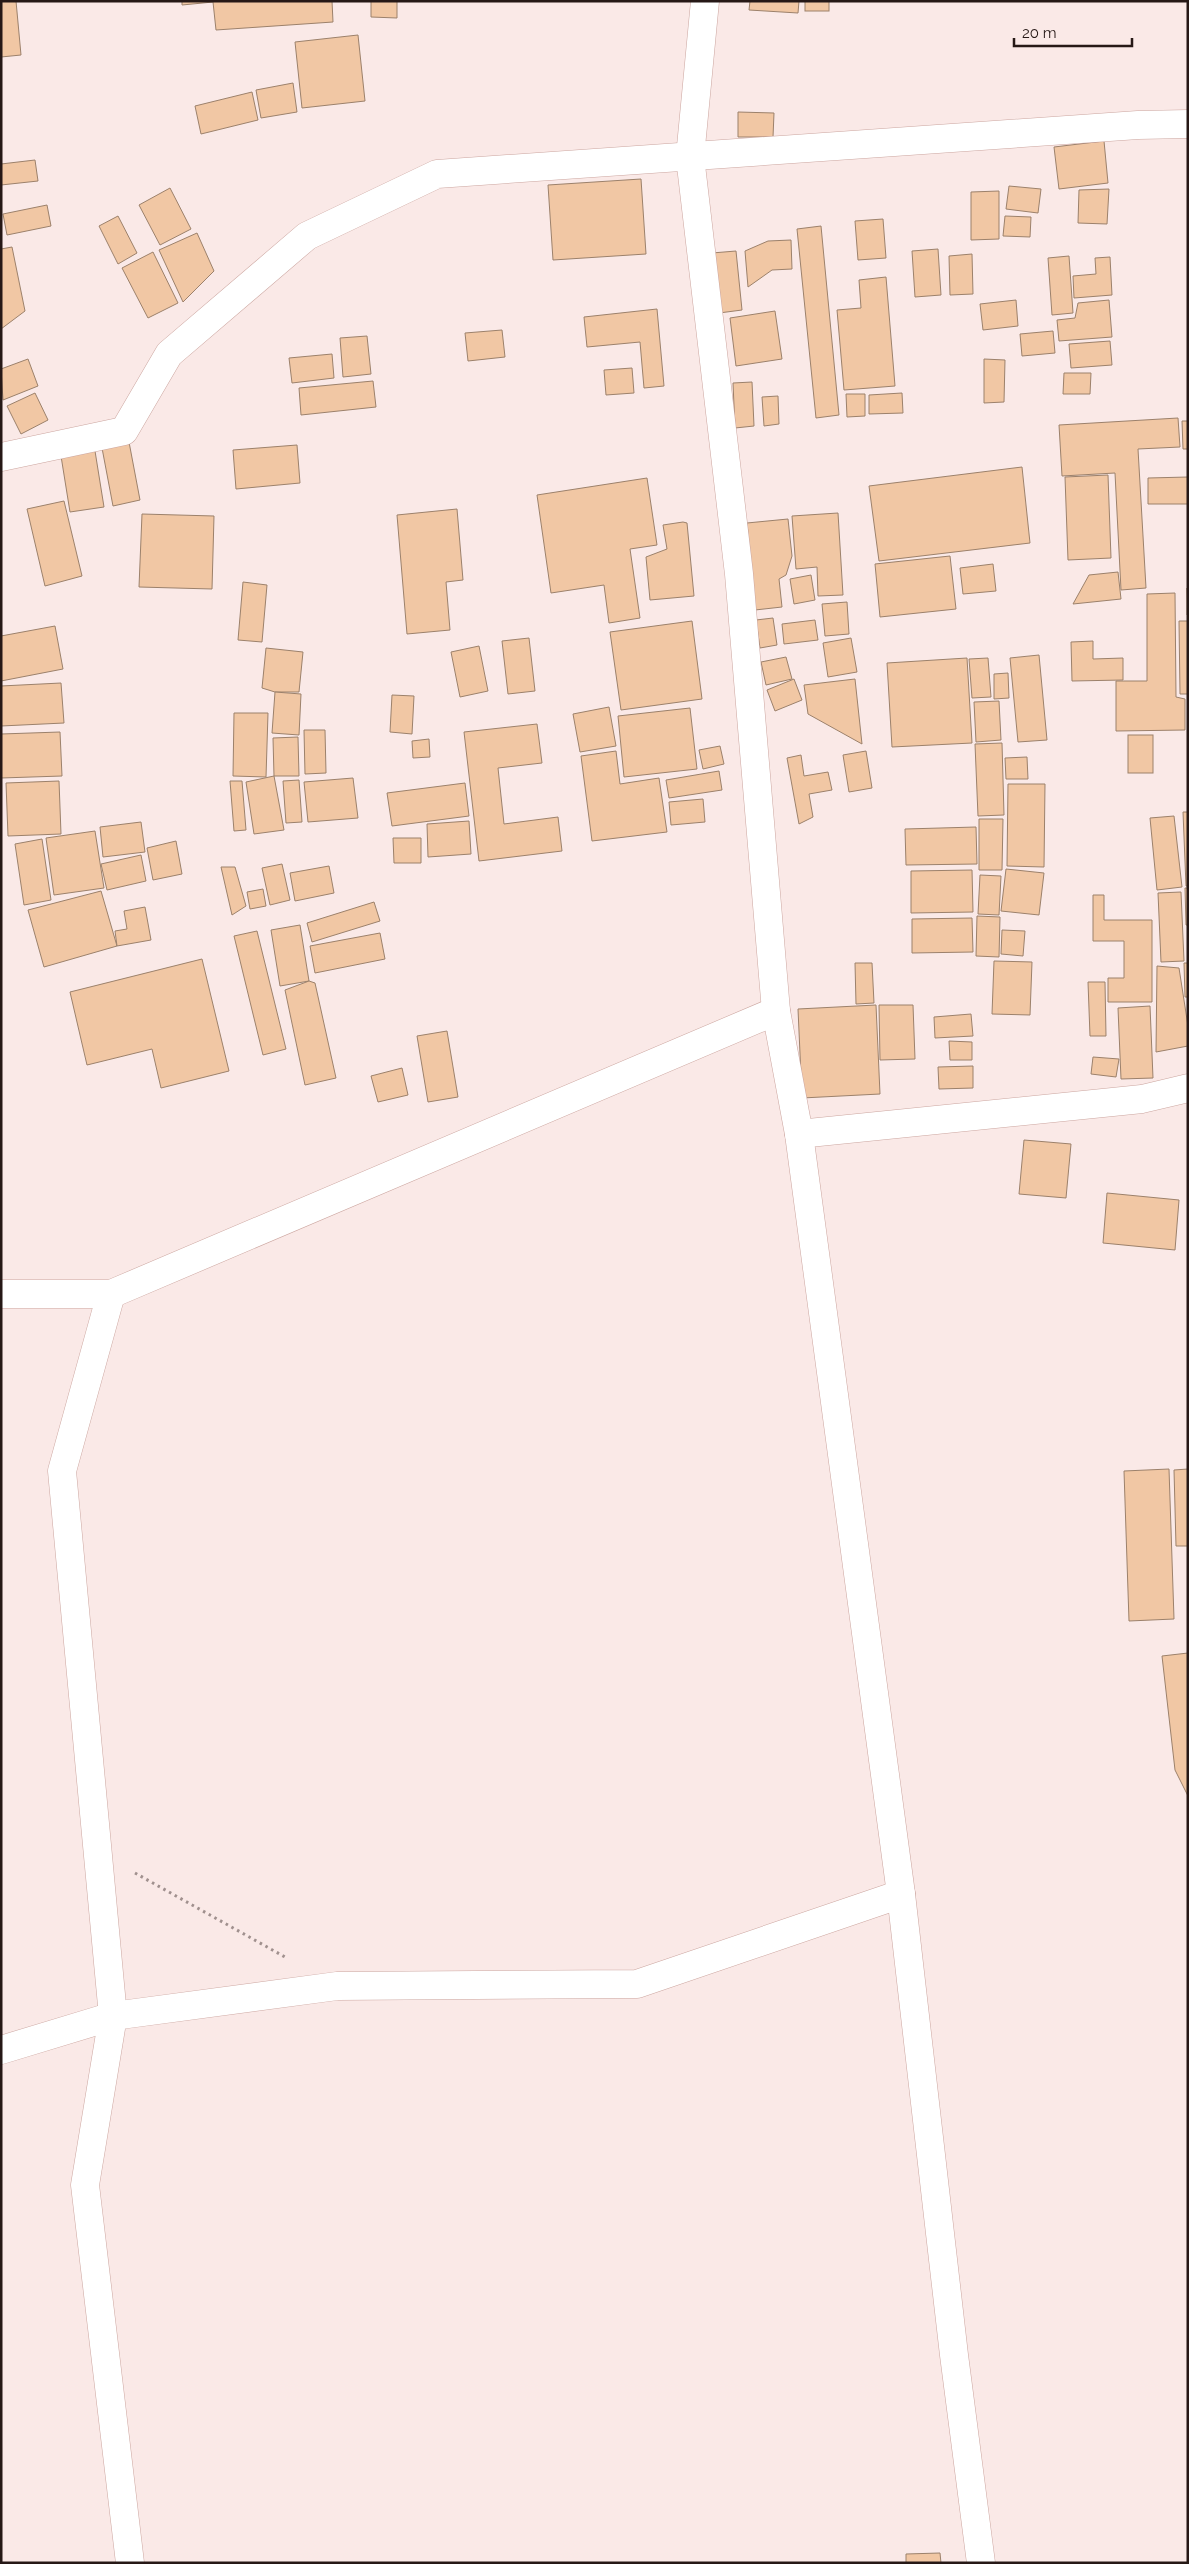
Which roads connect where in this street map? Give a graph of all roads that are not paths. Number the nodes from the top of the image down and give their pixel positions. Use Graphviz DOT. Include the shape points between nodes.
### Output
graph roads {
  1 [pos="705,1"];
  2 [pos="1188,124"];
  3 [pos="690,157"];
  4 [pos="1,457"];
  5 [pos="776,1011"];
  6 [pos="1188,1088"];
  7 [pos="799,1134"];
  8 [pos="1,1294"];
  9 [pos="111,1294"];
  10 [pos="901,1894"];
  11 [pos="113,2016"];
  12 [pos="1,2050"];
  13 [pos="130,2563"];
  14 [pos="981,2563"];
  1 -- 3 [label="street"];
  2 -- 3 [label="street"];
  3 -- 4 [label="street" via="437,174 307,236 168,354 124,431"];
  3 -- 5 [label="street" via="739,574"];
  5 -- 7 [label="street"];
  5 -- 9 [label="street"];
  6 -- 7 [label="street" via="1142,1099"];
  7 -- 10 [label="street"];
  8 -- 9 [label="street"];
  9 -- 11 [label="street" via="62,1471"];
  10 -- 11 [label="street" via="637,1984 337,1986"];
  10 -- 14 [label="street"];
  11 -- 12 [label="street"];
  11 -- 13 [label="street" via="85,2185"];
}
